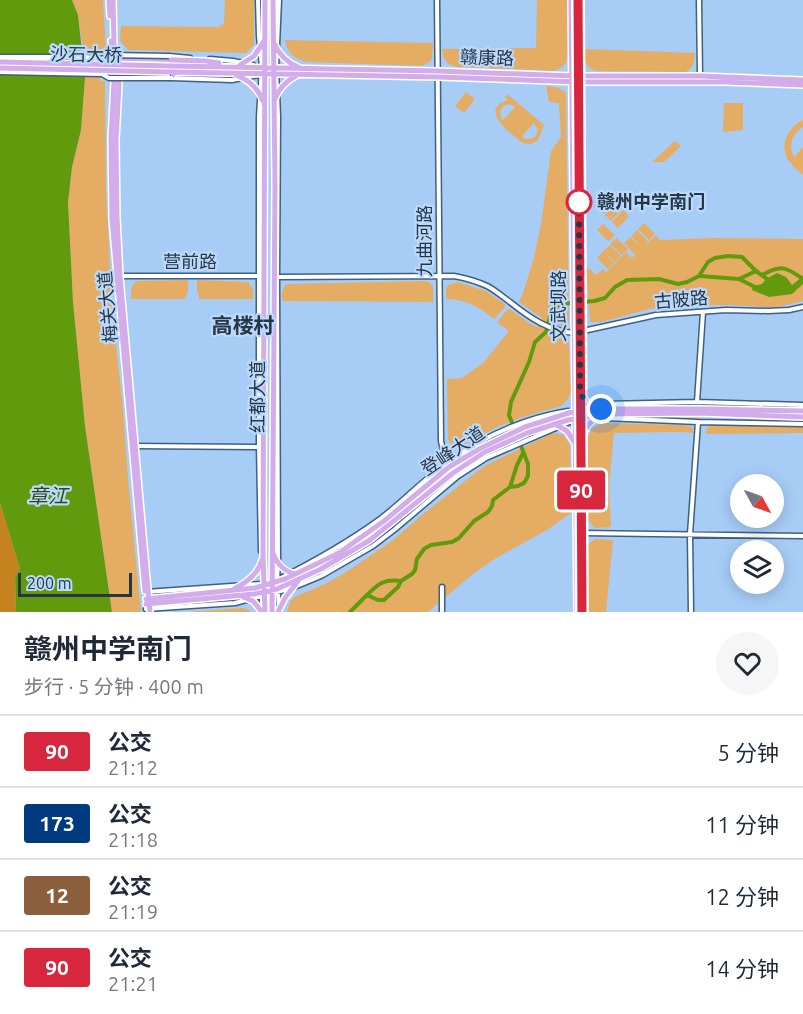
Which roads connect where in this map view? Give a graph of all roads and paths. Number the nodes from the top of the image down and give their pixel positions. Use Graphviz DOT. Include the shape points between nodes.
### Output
graph roads {
  1 [pos="111,0"];
  2 [pos="258,0"];
  3 [pos="265,0"];
  4 [pos="273,0"];
  5 [pos="279,0"];
  6 [pos="437,0"];
  7 [pos="571,0"];
  8 [pos="578,0"];
  9 [pos="699,0"];
  10 [pos="265,36"];
  11 [pos="273,37"];
  12 [pos="114,44"];
  13 [pos="260,48"];
  14 [pos="277,49"];
  15 [pos="0,57"];
  16 [pos="115,58"];
  17 [pos="132,58"];
  18 [pos="0,62"];
  19 [pos="243,64"];
  20 [pos="233,66"];
  21 [pos="0,70"];
  22 [pos="263,71"];
  23 [pos="275,71"];
  24 [pos="170,72"];
  25 [pos="304,72"];
  26 [pos="232,73"];
  27 [pos="116,74"];
  28 [pos="130,74"];
  29 [pos="438,74"];
  30 [pos="700,76"];
  31 [pos="244,79"];
  32 [pos="576,79"];
  33 [pos="803,80"];
  34 [pos="119,85"];
  35 [pos="803,85"];
  36 [pos="278,92"];
  37 [pos="261,96"];
  38 [pos="274,110"];
  39 [pos="264,112"];
  40 [pos="120,276"];
  41 [pos="259,276"];
  42 [pos="439,276"];
  43 [pos="277,277"];
  44 [pos="803,307"];
  45 [pos="703,312"];
  46 [pos="577,332"];
  47 [pos="580,390"];
  48 [pos="575,396"];
  49 [pos="697,402"];
  50 [pos="803,405"];
  51 [pos="592,407"];
  52 [pos="566,411"];
  53 [pos="803,411"];
  54 [pos="601,412"];
  55 [pos="578,414"];
  56 [pos="558,416"];
  57 [pos="803,417"];
  58 [pos="593,419"];
  59 [pos="698,422"];
  60 [pos="803,424"];
  61 [pos="558,425"];
  62 [pos="527,430"];
  63 [pos="501,441"];
  64 [pos="578,442"];
  65 [pos="134,446"];
  66 [pos="259,447"];
  67 [pos="451,470"];
  68 [pos="579,533"];
  69 [pos="690,534"];
  70 [pos="803,536"];
  71 [pos="272,549"];
  72 [pos="263,555"];
  73 [pos="261,563"];
  74 [pos="278,563"];
  75 [pos="296,575"];
  76 [pos="242,585"];
  77 [pos="275,586"];
  78 [pos="442,587"];
  79 [pos="292,588"];
  80 [pos="263,589"];
  81 [pos="231,594"];
  82 [pos="249,599"];
  83 [pos="148,603"];
  84 [pos="278,611"];
  85 [pos="263,612"];
  86 [pos="272,612"];
  87 [pos="442,612"];
  88 [pos="577,612"];
  89 [pos="582,612"];
  90 [pos="691,612"];
  1 -- 12 [label="main road, 梅关大道"];
  1 -- 16 [label="main road, 梅关大道" via="111,49"];
  2 -- 13 [label="street"];
  3 -- 10 [label="main road, 红都大道"];
  4 -- 11 [label="main road, 红都大道"];
  5 -- 14 [label="street"];
  6 -- 29 [label="street, 九曲河路"];
  7 -- 32 [label="main road, 文武坝路"];
  8 -- 32 [label="main road, 文武坝路"];
  9 -- 30 [label="street"];
  10 -- 13 [label="main road"];
  10 -- 22 [label="main road, 红都大道"];
  11 -- 14 [label="main road"];
  11 -- 23 [label="main road, 红都大道"];
  12 -- 16 [label="main road, 梅关大道"];
  12 -- 17 [label="main road"];
  13 -- 19 [label="main road"];
  13 -- 22 [label="street"];
  14 -- 23 [label="street"];
  14 -- 25 [label="main road"];
  15 -- 19 [label="street, bridge" via="102,59 109,55"];
  16 -- 17 [label="main road"];
  16 -- 27 [label="main road, 梅关大道"];
  17 -- 20 [label="main road"];
  18 -- 24 [label="main road, 沙石大桥, bridge"];
  19 -- 20 [label="main road"];
  19 -- 22 [label="street"];
  20 -- 22 [label="main road, 赣康路"];
  20 -- 24 [label="main road, 赣康路"];
  21 -- 24 [label="main road, 沙石大桥, bridge"];
  22 -- 23 [label="main road, 赣康路"];
  22 -- 26 [label="main road, 赣康路"];
  22 -- 31 [label="street"];
  22 -- 37 [label="street"];
  22 -- 39 [label="main road, 红都大道"];
  23 -- 25 [label="main road, 赣康路"];
  23 -- 36 [label="street"];
  23 -- 38 [label="main road, 红都大道"];
  24 -- 26 [label="main road, 赣康路"];
  24 -- 31 [label="street"];
  25 -- 29 [label="main road, 赣康路"];
  25 -- 36 [label="main road" via="287,81"];
  26 -- 28 [label="main road"];
  26 -- 31 [label="main road"];
  27 -- 28 [label="main road"];
  27 -- 34 [label="main road, 梅关大道"];
  27 -- 65 [label="main road, 梅关大道" via="112,219"];
  28 -- 34 [label="main road"];
  29 -- 32 [label="main road, 赣康路"];
  29 -- 42 [label="street, 九曲河路"];
  30 -- 32 [label="main road, 赣康路"];
  30 -- 33 [label="main road, 赣康路"];
  31 -- 37 [label="main road"];
  32 -- 35 [label="main road, 赣康路"];
  32 -- 46 [label="main road, 文武坝路"];
  34 -- 40 [label="main road, 梅关大道" via="115,182"];
  36 -- 38 [label="main road"];
  36 -- 43 [label="street"];
  37 -- 39 [label="main road"];
  37 -- 41 [label="street"];
  38 -- 71 [label="main road, 红都大道"];
  39 -- 72 [label="main road, 红都大道"];
  40 -- 41 [label="street, 营前路"];
  40 -- 65 [label="main road, 梅关大道"];
  41 -- 66 [label="street"];
  42 -- 43 [label="street"];
  42 -- 46 [label="street, 古陂路" via="486,285 549,328"];
  42 -- 67 [label="street, 九曲河路" via="441,441"];
  43 -- 74 [label="street"];
  44 -- 45 [label="street, 古陂路"];
  45 -- 46 [label="street, 古陂路" via="657,315"];
  45 -- 49 [label="street"];
  46 -- 47 [label="main road, 文武坝路"];
  46 -- 48 [label="main road, 文武坝路"];
  47 -- 51 [label="main road"];
  47 -- 55 [label="main road, 文武坝路"];
  48 -- 52 [label="main road"];
  48 -- 55 [label="main road, 文武坝路"];
  49 -- 50 [label="street"];
  49 -- 51 [label="street"];
  51 -- 54 [label="main road"];
  51 -- 55 [label="street"];
  52 -- 55 [label="street"];
  52 -- 56 [label="main road"];
  52 -- 62 [label="street"];
  53 -- 54 [label="main road, 登峰大道"];
  54 -- 55 [label="main road, 登峰大道"];
  54 -- 57 [label="main road, 登峰大道"];
  54 -- 58 [label="main road"];
  55 -- 56 [label="main road, 登峰大道"];
  55 -- 58 [label="street"];
  55 -- 61 [label="main road, 登峰大道"];
  55 -- 64 [label="main road, 文武坝路"];
  56 -- 62 [label="main road, 登峰大道"];
  58 -- 59 [label="street"];
  58 -- 64 [label="main road"];
  59 -- 60 [label="street"];
  59 -- 69 [label="street"];
  61 -- 62 [label="main road, 登峰大道"];
  61 -- 64 [label="main road"];
  62 -- 63 [label="main road, 登峰大道"];
  62 -- 63 [label="street"];
  63 -- 67 [label="main road, 登峰大道"];
  63 -- 67 [label="street" via="478,443"];
  64 -- 68 [label="main road, 文武坝路"];
  65 -- 66 [label="street"];
  65 -- 83 [label="main road, 梅关大道"];
  66 -- 73 [label="street"];
  67 -- 75 [label="street"];
  67 -- 75 [label="main road, 登峰大道" via="370,540 342,558"];
  67 -- 79 [label="street" via="394,530 373,546"];
  68 -- 69 [label="street"];
  68 -- 88 [label="main road, 文武坝路"];
  68 -- 89 [label="main road, 文武坝路"];
  69 -- 70 [label="street"];
  69 -- 90 [label="street"];
  71 -- 74 [label="main road"];
  71 -- 77 [label="main road, 红都大道"];
  72 -- 73 [label="main road"];
  72 -- 80 [label="main road, 红都大道"];
  73 -- 76 [label="main road"];
  73 -- 80 [label="street"];
  74 -- 75 [label="main road"];
  74 -- 77 [label="street"];
  75 -- 77 [label="main road, 登峰大道"];
  75 -- 77 [label="street"];
  75 -- 79 [label="main road"];
  76 -- 80 [label="street"];
  76 -- 81 [label="main road"];
  76 -- 83 [label="street"];
  77 -- 79 [label="street"];
  77 -- 80 [label="main road, 登峰大道"];
  77 -- 80 [label="street"];
  77 -- 84 [label="street"];
  77 -- 86 [label="main road, 红都大道"];
  78 -- 87 [label="street"];
  79 -- 84 [label="main road"];
  80 -- 81 [label="main road, 登峰大道"];
  80 -- 82 [label="street"];
  80 -- 85 [label="main road, 红都大道"];
  81 -- 82 [label="main road"];
  81 -- 83 [label="main road, 登峰大道"];
  82 -- 83 [label="street" via="235,603"];
  82 -- 85 [label="main road"];
}
